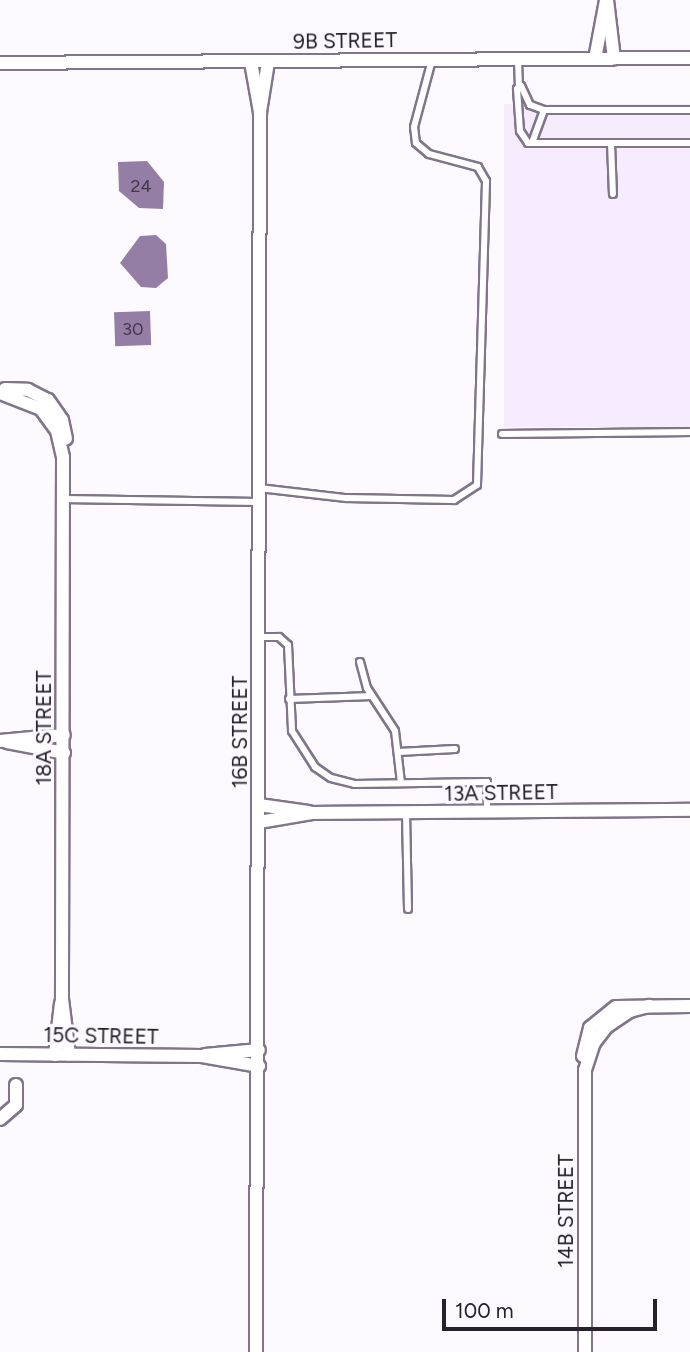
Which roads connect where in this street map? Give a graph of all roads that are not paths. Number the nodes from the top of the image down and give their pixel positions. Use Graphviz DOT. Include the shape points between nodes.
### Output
graph roads {
  1 [pos="606,0"];
  2 [pos="690,58"];
  3 [pos="595,59"];
  4 [pos="614,59"];
  5 [pos="432,60"];
  6 [pos="518,60"];
  7 [pos="251,62"];
  8 [pos="268,62"];
  9 [pos="0,63"];
  10 [pos="519,86"];
  11 [pos="544,110"];
  12 [pos="690,110"];
  13 [pos="260,112"];
  14 [pos="611,143"];
  15 [pos="690,143"];
  16 [pos="532,144"];
  17 [pos="612,194"];
  18 [pos="0,391"];
  19 [pos="690,432"];
  20 [pos="502,433"];
  21 [pos="259,488"];
  22 [pos="63,499"];
  23 [pos="259,502"];
  24 [pos="259,637"];
  25 [pos="360,662"];
  26 [pos="372,695"];
  27 [pos="289,698"];
  28 [pos="64,735"];
  29 [pos="2,741"];
  30 [pos="455,749"];
  31 [pos="398,752"];
  32 [pos="64,753"];
  33 [pos="401,783"];
  34 [pos="259,805"];
  35 [pos="690,810"];
  36 [pos="487,812"];
  37 [pos="313,813"];
  38 [pos="406,813"];
  39 [pos="259,822"];
  40 [pos="408,909"];
  41 [pos="62,999"];
  42 [pos="690,1006"];
  43 [pos="259,1050"];
  44 [pos="0,1054"];
  45 [pos="55,1055"];
  46 [pos="69,1055"];
  47 [pos="202,1056"];
  48 [pos="259,1066"];
  49 [pos="16,1085"];
  50 [pos="0,1119"];
  51 [pos="256,1352"];
  52 [pos="585,1352"];
  1 -- 3 [label="street"];
  1 -- 4 [label="street"];
  2 -- 4 [label="street, 9B STREET"];
  3 -- 4 [label="street, 9B STREET"];
  3 -- 6 [label="street, 9B STREET"];
  5 -- 6 [label="street, 9B STREET"];
  5 -- 8 [label="street, 9B STREET"];
  5 -- 21 [label="lane" via="414,127 416,143 429,154 478,167 486,181 477,485 454,500 346,498"];
  6 -- 10 [label="lane"];
  7 -- 8 [label="street, 9B STREET"];
  7 -- 9 [label="street, 9B STREET"];
  7 -- 13 [label="street, 16B STREET"];
  8 -- 13 [label="street, 16B STREET"];
  10 -- 11 [label="lane" via="530,105"];
  10 -- 16 [label="lane" via="520,131"];
  11 -- 12 [label="lane"];
  11 -- 16 [label="lane"];
  13 -- 21 [label="street, 16B STREET"];
  14 -- 15 [label="lane"];
  14 -- 16 [label="lane"];
  14 -- 17 [label="lane"];
  18 -- 22 [label="street, 18A STREET" via="28,390 45,405 63,457"];
  19 -- 20 [label="lane"];
  21 -- 23 [label="street, 16B STREET"];
  22 -- 23 [label="lane"];
  22 -- 28 [label="street, 18A STREET"];
  23 -- 24 [label="street, 16B STREET"];
  24 -- 27 [label="lane" via="279,637 288,645"];
  24 -- 34 [label="street, 16B STREET"];
  25 -- 26 [label="lane"];
  26 -- 27 [label="lane"];
  26 -- 31 [label="lane" via="391,721"];
  27 -- 33 [label="lane" via="296,741 316,767 347,783"];
  28 -- 29 [label="street"];
  28 -- 32 [label="street, 18A STREET"];
  29 -- 32 [label="street"];
  30 -- 31 [label="lane"];
  31 -- 33 [label="lane"];
  32 -- 41 [label="street, 18A STREET"];
  33 -- 36 [label="lane" via="487,782"];
  34 -- 37 [label="street, 13A STREET"];
  34 -- 39 [label="street, 16B STREET"];
  35 -- 36 [label="street, 13A STREET"];
  36 -- 38 [label="street, 13A STREET"];
  37 -- 38 [label="street, 13A STREET"];
  37 -- 39 [label="street, 13A STREET"];
  38 -- 40 [label="lane"];
  39 -- 43 [label="street, 16B STREET"];
  41 -- 45 [label="street, 18A STREET"];
  41 -- 46 [label="street, 18A STREET"];
  42 -- 52 [label="street, 14B STREET" via="649,1006 601,1023 583,1049"];
  43 -- 47 [label="street, 15C STREET"];
  43 -- 48 [label="street, 16B STREET"];
  44 -- 45 [label="street, 15C STREET"];
  45 -- 46 [label="street, 15C STREET"];
  46 -- 47 [label="street, 15C STREET"];
  47 -- 48 [label="street, 15C STREET"];
  48 -- 51 [label="street, 16B STREET"];
  49 -- 50 [label="street" via="13,1112"];
}
